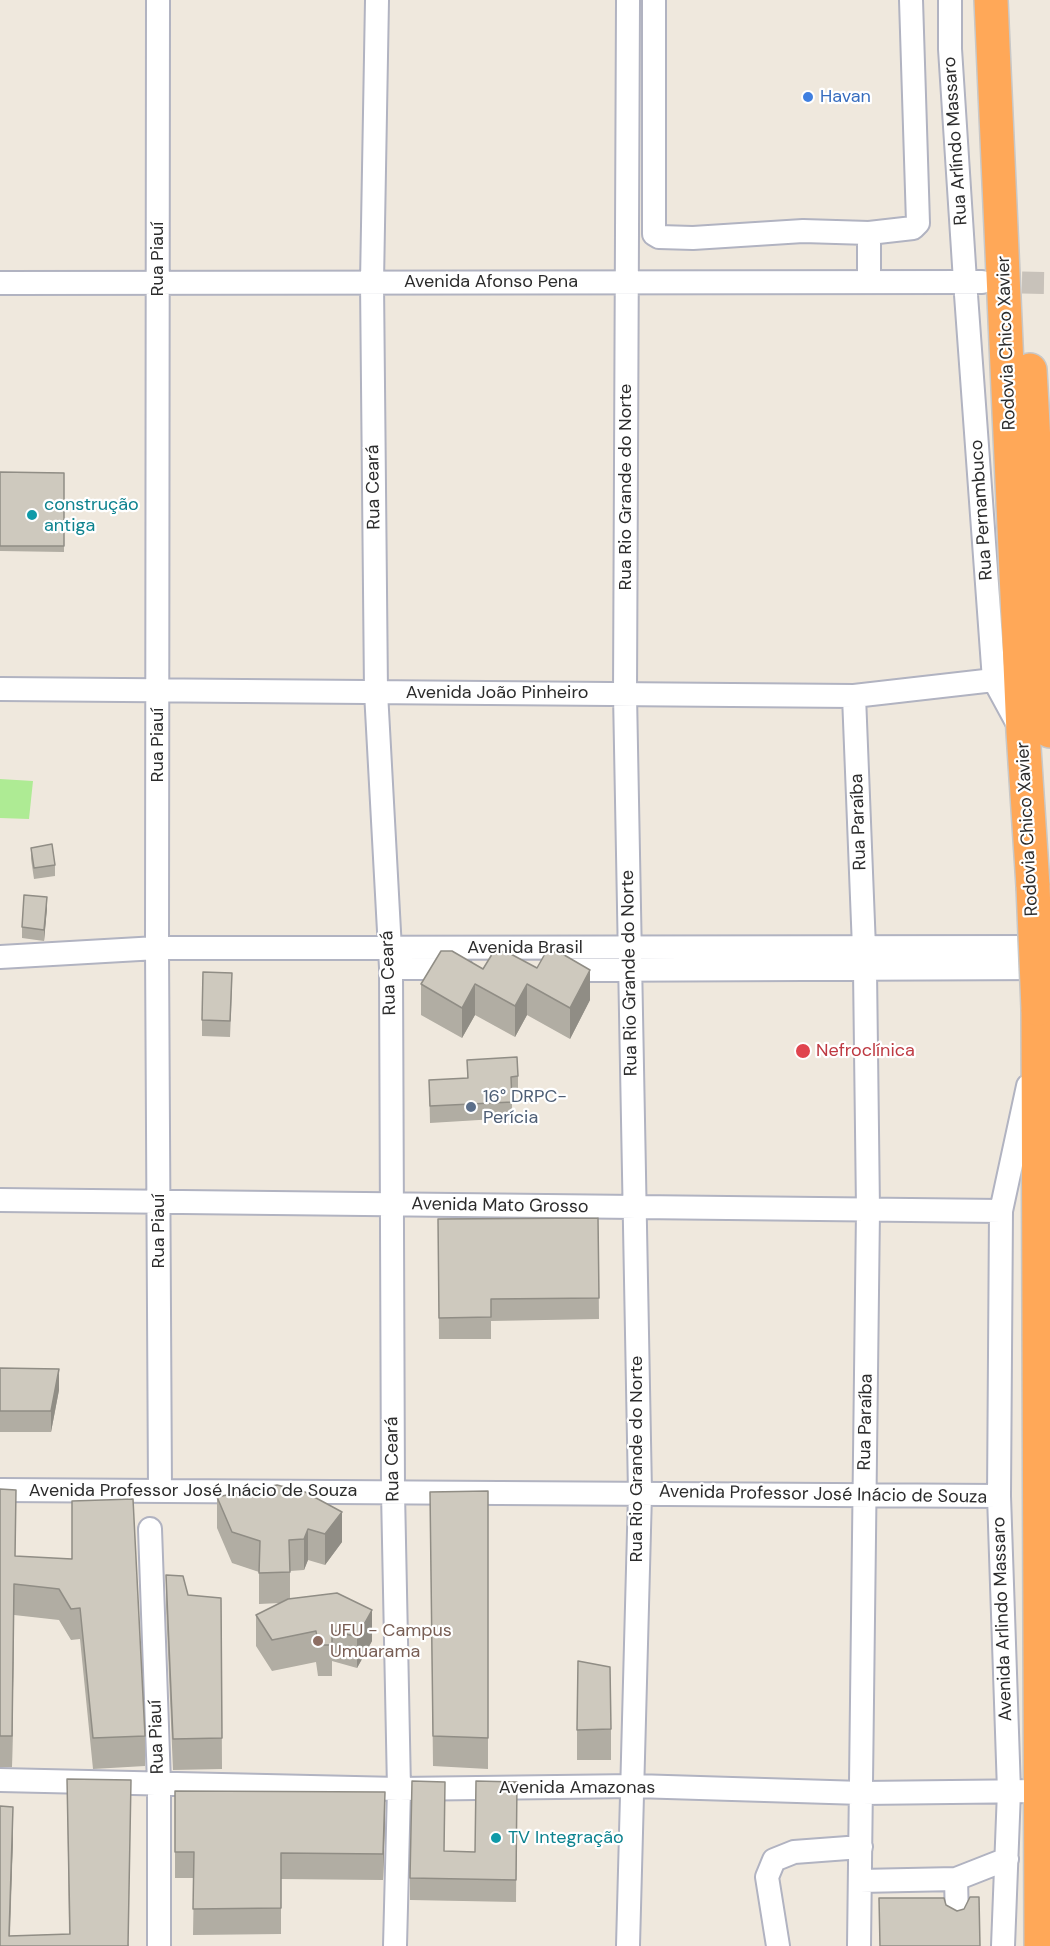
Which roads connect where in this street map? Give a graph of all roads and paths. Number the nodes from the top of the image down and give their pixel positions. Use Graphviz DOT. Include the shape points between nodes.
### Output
graph roads {
  1 [pos="158,0"];
  2 [pos="377,0"];
  3 [pos="628,0"];
  4 [pos="654,0"];
  5 [pos="911,0"];
  6 [pos="950,0"];
  7 [pos="991,0"];
  8 [pos="1009,0"];
  9 [pos="869,233"];
  10 [pos="869,281"];
  11 [pos="372,282"];
  12 [pos="627,282"];
  13 [pos="973,282"];
  14 [pos="0,283"];
  15 [pos="158,283"];
  16 [pos="994,680"];
  17 [pos="0,689"];
  18 [pos="158,690"];
  19 [pos="376,692"];
  20 [pos="625,694"];
  21 [pos="854,696"];
  22 [pos="1036,731"];
  23 [pos="1050,947"];
  24 [pos="157,948"];
  25 [pos="630,948"];
  26 [pos="0,957"];
  27 [pos="389,958"];
  28 [pos="864,959"];
  29 [pos="1050,968"];
  30 [pos="631,970"];
  31 [pos="1037,1043"];
  32 [pos="0,1200"];
  33 [pos="159,1202"];
  34 [pos="390,1204"];
  35 [pos="633,1207"];
  36 [pos="868,1210"];
  37 [pos="1001,1211"];
  38 [pos="0,1490"];
  39 [pos="160,1490"];
  40 [pos="393,1492"];
  41 [pos="640,1493"];
  42 [pos="865,1496"];
  43 [pos="999,1496"];
  44 [pos="150,1529"];
  45 [pos="0,1780"];
  46 [pos="159,1783"];
  47 [pos="633,1786"];
  48 [pos="399,1789"];
  49 [pos="1025,1791"];
  50 [pos="862,1793"];
  51 [pos="861,1847"];
  52 [pos="1007,1859"];
  53 [pos="956,1879"];
  54 [pos="860,1881"];
  55 [pos="957,1919"];
  56 [pos="159,1946"];
  57 [pos="395,1946"];
  58 [pos="628,1946"];
  59 [pos="778,1946"];
  60 [pos="859,1946"];
  61 [pos="1003,1946"];
  62 [pos="1041,1946"];
  1 -- 15 [label="street, Rua Piauí"];
  2 -- 11 [label="street, Rua Ceará"];
  3 -- 12 [label="street, Rua Rio Grande do Norte"];
  4 -- 9 [label="street" via="654,234 693,238 803,231"];
  5 -- 9 [label="street" via="918,223 913,228"];
  6 -- 13 [label="street, Rua Arlíndo Massaro" via="950,49"];
  7 -- 22 [label="highway, Rodovia Chico Xavier"];
  8 -- 22 [label="highway, Rodovia Chico Xavier"];
  9 -- 10 [label="street"];
  10 -- 12 [label="street, Avenida Afonso Pena"];
  10 -- 13 [label="street, Avenida Afonso Pena"];
  11 -- 12 [label="street, Avenida Afonso Pena"];
  11 -- 15 [label="street, Avenida Afonso Pena"];
  11 -- 19 [label="street, Rua Ceará"];
  12 -- 20 [label="street, Rua Rio Grande do Norte"];
  13 -- 16 [label="street, Rua Pernambuco"];
  14 -- 15 [label="street, Avenida Afonso Pena"];
  15 -- 18 [label="street, Rua Piauí"];
  16 -- 21 [label="street, Avenida João Pinheiro"];
  16 -- 22 [label="street, Rua Pernambuco"];
  17 -- 18 [label="street, Avenida João Pinheiro"];
  18 -- 19 [label="street, Avenida João Pinheiro"];
  18 -- 24 [label="street, Rua Piauí"];
  19 -- 20 [label="street, Avenida João Pinheiro"];
  19 -- 27 [label="street, Rua Ceará"];
  20 -- 21 [label="street, Avenida João Pinheiro"];
  20 -- 25 [label="street, Rua Rio Grande do Norte"];
  21 -- 28 [label="street, Rua Paraíba"];
  22 -- 31 [label="highway, Rodovia Chico Xavier, bridge" via="1033,886"];
  23 -- 28 [label="street, Avenida Brasil"];
  24 -- 26 [label="street, Avenida Brasil"];
  24 -- 27 [label="street, Avenida Brasil"];
  24 -- 33 [label="street, Rua Piauí"];
  25 -- 27 [label="street, Avenida Brasil"];
  25 -- 28 [label="street, Avenida Brasil"];
  25 -- 30 [label="street, Rua Rio Grande do Norte"];
  27 -- 30 [label="street, Avenida Brasil" via="534,969"];
  27 -- 34 [label="street, Rua Ceará"];
  28 -- 29 [label="street, Avenida Brasil"];
  28 -- 30 [label="street, Avenida Brasil"];
  28 -- 36 [label="street, Rua Paraíba"];
  30 -- 35 [label="street, Rua Rio Grande do Norte"];
  31 -- 37 [label="street, Avenida Arlindo Massaro"];
  31 -- 49 [label="highway, Rodovia Chico Xavier"];
  32 -- 33 [label="street, Avenida Mato Grosso"];
  33 -- 34 [label="street, Avenida Mato Grosso"];
  33 -- 39 [label="street, Rua Piauí"];
  34 -- 35 [label="street, Avenida Mato Grosso"];
  34 -- 40 [label="street, Rua Ceará"];
  35 -- 36 [label="street, Avenida Mato Grosso"];
  35 -- 41 [label="street, Rua Rio Grande do Norte"];
  36 -- 37 [label="street, Avenida Mato Grosso"];
  36 -- 42 [label="street, Rua Paraíba"];
  37 -- 43 [label="street, Avenida Arlindo Massaro"];
  38 -- 39 [label="street, Avenida Professor José Inácio de Souza"];
  39 -- 40 [label="street, Avenida Professor José Inácio de Souza"];
  40 -- 41 [label="street, Avenida Professor José Inácio de Souza"];
  40 -- 48 [label="street, Rua Ceará"];
  41 -- 42 [label="street, Avenida Professor José Inácio de Souza"];
  41 -- 47 [label="street, Rua Rio Grande do Norte"];
  42 -- 43 [label="street, Avenida Professor José Inácio de Souza"];
  42 -- 50 [label="street, Rua Paraíba"];
  43 -- 49 [label="street, Avenida Arlindo Massaro"];
  44 -- 46 [label="street, Rua Piauí"];
  45 -- 46 [label="street, Avenida Amazonas"];
  46 -- 48 [label="street, Avenida Amazonas"];
  46 -- 56 [label="street, Rua Piauí"];
  47 -- 48 [label="street, Avenida Amazonas"];
  47 -- 50 [label="street, Avenida Amazonas"];
  47 -- 58 [label="street, Rua Rio Grande do Norte"];
  48 -- 57 [label="street, Rua Ceará"];
  49 -- 50 [label="street, Avenida Amazonas"];
  49 -- 52 [label="street, Avenida Arlindo Massaro"];
  49 -- 62 [label="highway, Rodovia Chico Xavier"];
  50 -- 51 [label="street, Rua Paraíba"];
  51 -- 54 [label="street, Rua Paraíba"];
  51 -- 59 [label="street" via="794,1852 774,1860 767,1877"];
  52 -- 53 [label="street"];
  52 -- 61 [label="street, Avenida Arlindo Massaro"];
  53 -- 54 [label="street"];
  53 -- 55 [label="street"];
  54 -- 60 [label="street, Rua Paraíba"];
}
